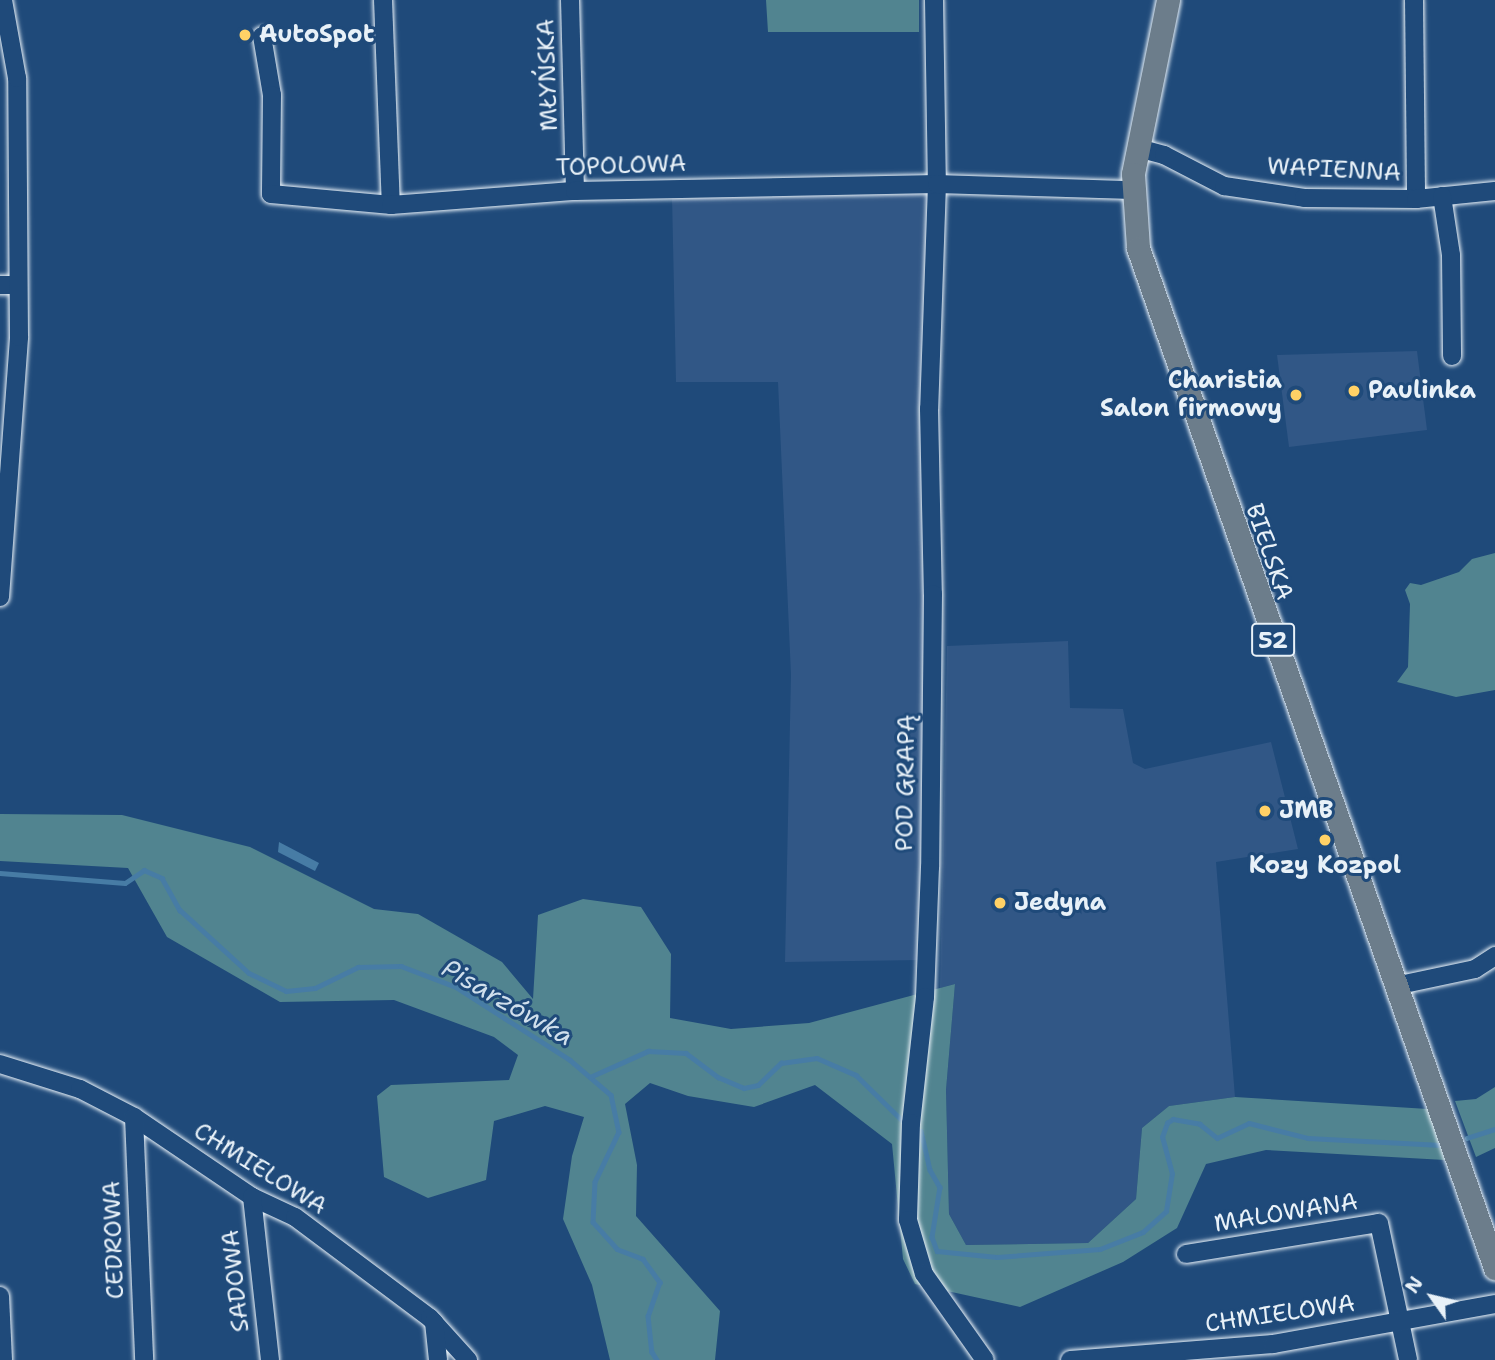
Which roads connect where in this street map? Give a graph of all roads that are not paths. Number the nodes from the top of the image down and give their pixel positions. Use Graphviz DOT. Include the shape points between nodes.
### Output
graph roads {
  1 [pos="3,0"];
  2 [pos="383,0"];
  3 [pos="570,0"];
  4 [pos="934,0"];
  5 [pos="1168,0"];
  6 [pos="1414,0"];
  7 [pos="262,36"];
  8 [pos="1138,148"];
  9 [pos="937,184"];
  10 [pos="1132,190"];
  11 [pos="575,191"];
  12 [pos="1495,191"];
  13 [pos="1442,196"];
  14 [pos="1416,199"];
  15 [pos="391,205"];
  16 [pos="0,285"];
  17 [pos="18,285"];
  18 [pos="1452,356"];
  19 [pos="0,597"];
  20 [pos="1495,956"];
  21 [pos="1395,986"];
  22 [pos="0,1064"];
  23 [pos="134,1118"];
  24 [pos="252,1197"];
  25 [pos="1186,1254"];
  26 [pos="1495,1268"];
  27 [pos="0,1296"];
  28 [pos="1495,1304"];
  29 [pos="1398,1321"];
  30 [pos="434,1322"];
  31 [pos="3,1360"];
  32 [pos="144,1360"];
  33 [pos="270,1360"];
  34 [pos="438,1360"];
  35 [pos="468,1360"];
  36 [pos="985,1360"];
  37 [pos="1070,1360"];
  38 [pos="1408,1360"];
  1 -- 17 [label="street" via="17,78"];
  2 -- 15 [label="street"];
  3 -- 11 [label="street, MŁYŃSKA"];
  4 -- 9 [label="street, POD GRAPĄ"];
  5 -- 8 [label="main road, BIELSKA / 52"];
  6 -- 14 [label="street"];
  7 -- 15 [label="street, TOPOLOWA" via="272,95 271,194"];
  8 -- 10 [label="main road, BIELSKA / 52"];
  8 -- 14 [label="street, WAPIENNA" via="1164,155 1224,186 1304,198"];
  9 -- 10 [label="street, TOPOLOWA"];
  9 -- 11 [label="street, TOPOLOWA"];
  9 -- 36 [label="street, POD GRAPĄ" via="929,408 933,594 930,867 908,1220 924,1274"];
  10 -- 21 [label="main road, BIELSKA / 52" via="1139,248 1156,307"];
  11 -- 15 [label="street, TOPOLOWA"];
  12 -- 13 [label="street, WAPIENNA"];
  13 -- 14 [label="street, WAPIENNA"];
  13 -- 18 [label="street" via="1451,255"];
  16 -- 17 [label="street"];
  17 -- 19 [label="street" via="15,427"];
  20 -- 21 [label="street" via="1475,968"];
  21 -- 26 [label="main road, BIELSKA / 52"];
  22 -- 23 [label="street, CHMIELOWA" via="80,1089"];
  23 -- 24 [label="street, CHMIELOWA"];
  23 -- 32 [label="street, CEDROWA"];
  24 -- 30 [label="street, CHMIELOWA" via="295,1217"];
  24 -- 33 [label="street, SADOWA"];
  25 -- 29 [label="street, MALOWANA" via="1379,1223"];
  27 -- 31 [label="street"];
  28 -- 29 [label="street, CHMIELOWA"];
  29 -- 37 [label="street, CHMIELOWA" via="1273,1345"];
  29 -- 38 [label="street"];
  30 -- 34 [label="street"];
  30 -- 35 [label="street, CHMIELOWA"];
}
